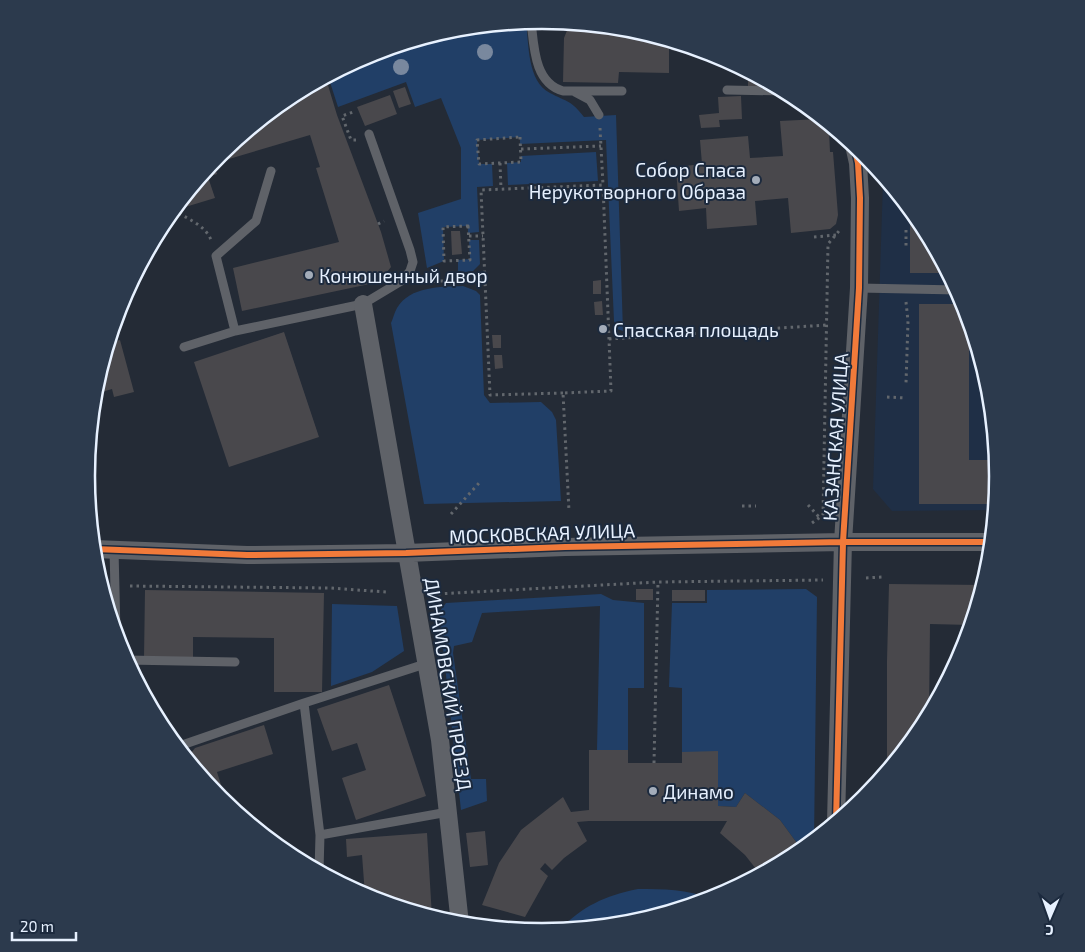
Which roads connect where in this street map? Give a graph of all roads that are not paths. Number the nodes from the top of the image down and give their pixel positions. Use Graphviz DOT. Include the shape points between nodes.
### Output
graph roads {
  1 [pos="532,29"];
  2 [pos="572,90"];
  3 [pos="727,90"];
  4 [pos="622,91"];
  5 [pos="769,91"];
  6 [pos="600,115"];
  7 [pos="369,134"];
  8 [pos="848,150"];
  9 [pos="271,172"];
  10 [pos="859,288"];
  11 [pos="949,290"];
  12 [pos="363,304"];
  13 [pos="235,331"];
  14 [pos="184,347"];
  15 [pos="843,542"];
  16 [pos="985,542"];
  17 [pos="102,549"];
  18 [pos="114,549"];
  19 [pos="406,553"];
  20 [pos="115,609"];
  21 [pos="135,660"];
  22 [pos="235,662"];
  23 [pos="425,664"];
  24 [pos="304,703"];
  25 [pos="185,744"];
  26 [pos="448,812"];
  27 [pos="836,813"];
  28 [pos="320,835"];
  29 [pos="319,863"];
  30 [pos="459,916"];
  1 -- 2 [label="lane" via="536,56 544,78 555,88"];
  2 -- 4 [label="lane"];
  2 -- 6 [label="lane" via="590,100"];
  3 -- 5 [label="lane"];
  7 -- 12 [label="lane" via="412,262 410,271 399,283"];
  8 -- 10 [label="street, КАЗАНСКАЯ УЛИЦА" via="858,163"];
  9 -- 13 [label="lane" via="256,221 216,256"];
  10 -- 11 [label="lane"];
  10 -- 15 [label="street, КАЗАНСКАЯ УЛИЦА"];
  12 -- 13 [label="lane"];
  12 -- 19 [label="street, ДИНАМОВСКИЙ ПРОЕЗД"];
  13 -- 14 [label="lane"];
  15 -- 16 [label="street, МОСКОВСКАЯ УЛИЦА"];
  15 -- 19 [label="street, МОСКОВСКАЯ УЛИЦА"];
  15 -- 27 [label="street, КАЗАНСКАЯ УЛИЦА"];
  17 -- 18 [label="street, МОСКОВСКАЯ УЛИЦА"];
  18 -- 19 [label="street, МОСКОВСКАЯ УЛИЦА" via="247,554"];
  18 -- 20 [label="lane"];
  19 -- 23 [label="street, ДИНАМОВСКИЙ ПРОЕЗД"];
  21 -- 22 [label="lane"];
  23 -- 24 [label="lane"];
  23 -- 26 [label="street, ДИНАМОВСКИЙ ПРОЕЗД" via="440,740"];
  24 -- 25 [label="lane"];
  24 -- 28 [label="lane"];
  26 -- 28 [label="lane"];
  26 -- 30 [label="street, ДИНАМОВСКИЙ ПРОЕЗД"];
  28 -- 29 [label="lane"];
}
